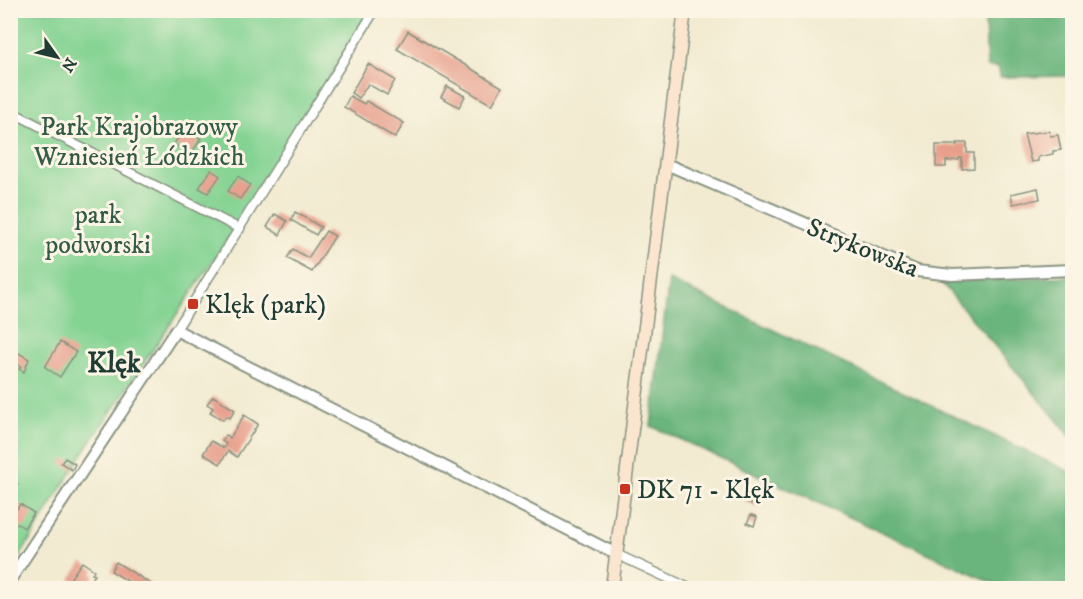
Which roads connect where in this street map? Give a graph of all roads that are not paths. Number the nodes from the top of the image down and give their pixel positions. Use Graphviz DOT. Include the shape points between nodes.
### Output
graph roads {
  1 [pos="375,10"];
  2 [pos="685,10"];
  3 [pos="10,111"];
  4 [pos="666,164"];
  5 [pos="240,229"];
  6 [pos="1072,270"];
  7 [pos="176,330"];
  8 [pos="616,554"];
  9 [pos="10,580"];
  10 [pos="612,588"];
  11 [pos="689,588"];
  1 -- 5 [label="street"];
  2 -- 4 [label="main road"];
  3 -- 5 [label="street"];
  4 -- 6 [label="street, Strykowska" via="917,271 952,275"];
  4 -- 8 [label="main road"];
  5 -- 7 [label="street"];
  7 -- 8 [label="street"];
  7 -- 9 [label="street"];
  8 -- 10 [label="main road"];
  8 -- 11 [label="street"];
}
